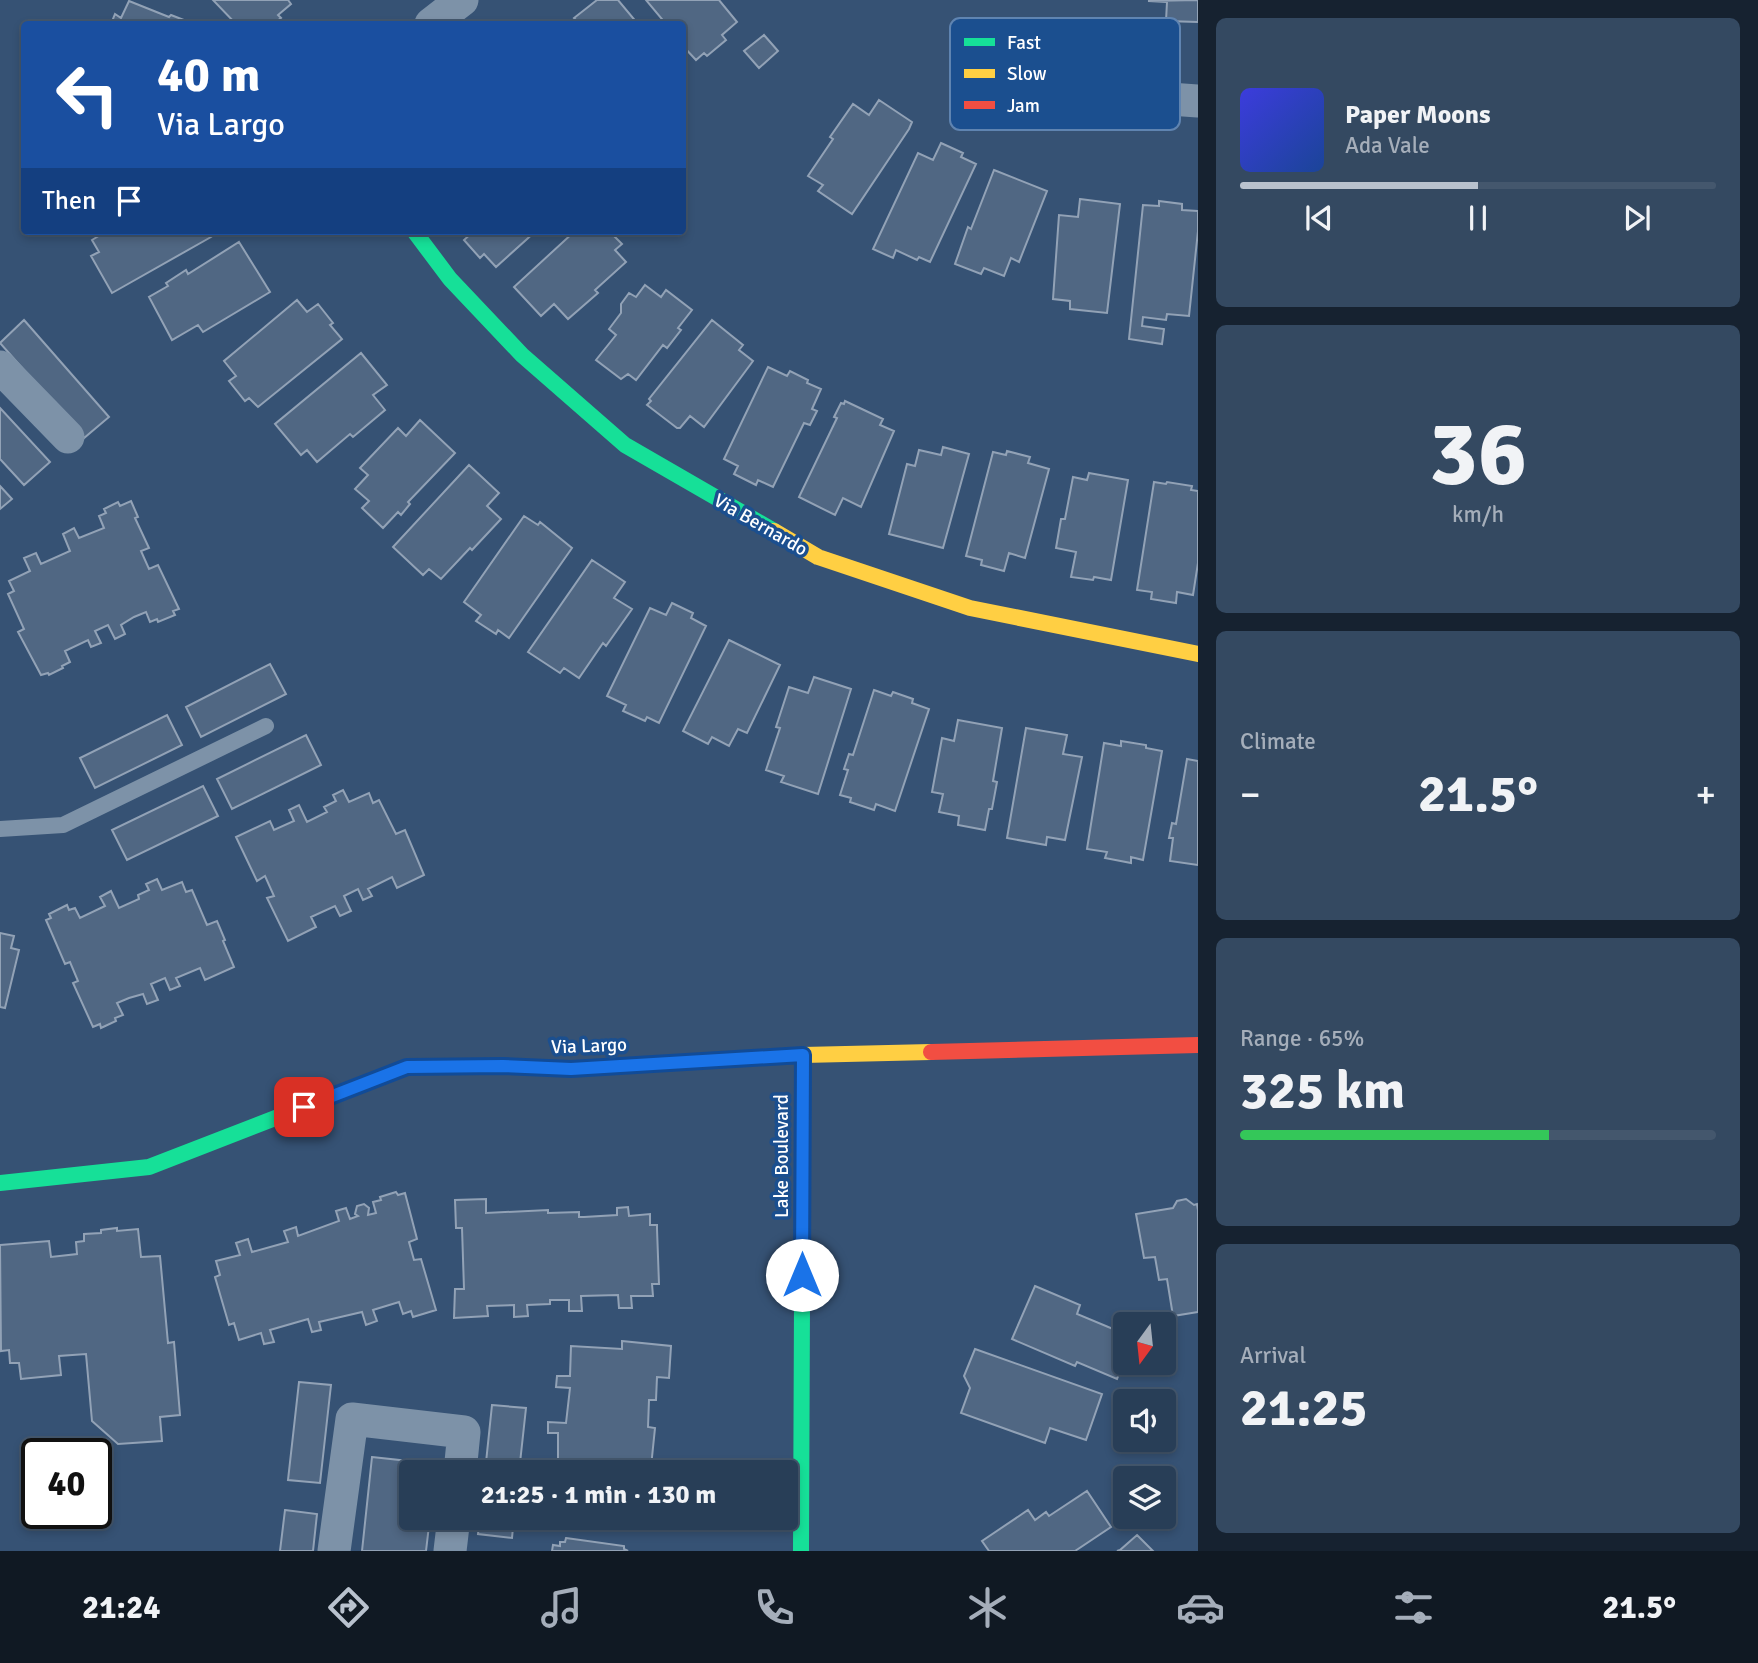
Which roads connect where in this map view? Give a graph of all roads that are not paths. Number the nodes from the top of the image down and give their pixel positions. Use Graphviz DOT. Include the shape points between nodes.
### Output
graph roads {
  1 [pos="461,0"];
  2 [pos="435,21"];
  3 [pos="1180,100"];
  4 [pos="1198,101"];
  5 [pos="417,235"];
  6 [pos="0,367"];
  7 [pos="68,437"];
  8 [pos="1198,654"];
  9 [pos="266,726"];
  10 [pos="0,829"];
  11 [pos="1198,1045"];
  12 [pos="803,1055"];
  13 [pos="0,1183"];
  14 [pos="461,1460"];
  15 [pos="452,1530"];
  16 [pos="334,1551"];
  17 [pos="450,1551"];
  18 [pos="801,1551"];
  1 -- 2 [label="street"];
  3 -- 4 [label="street"];
  5 -- 8 [label="street, Via Bernardo" via="450,279 522,355 625,445 818,557 971,608"];
  6 -- 7 [label="street"];
  9 -- 10 [label="lane" via="63,825"];
  11 -- 12 [label="street, Via Largo"];
  12 -- 13 [label="street, Via Largo" via="571,1069 407,1067 149,1167"];
  12 -- 18 [label="street, Lake Boulevard"];
  14 -- 16 [label="street" via="464,1432 352,1419"];
  15 -- 17 [label="street"];
}
